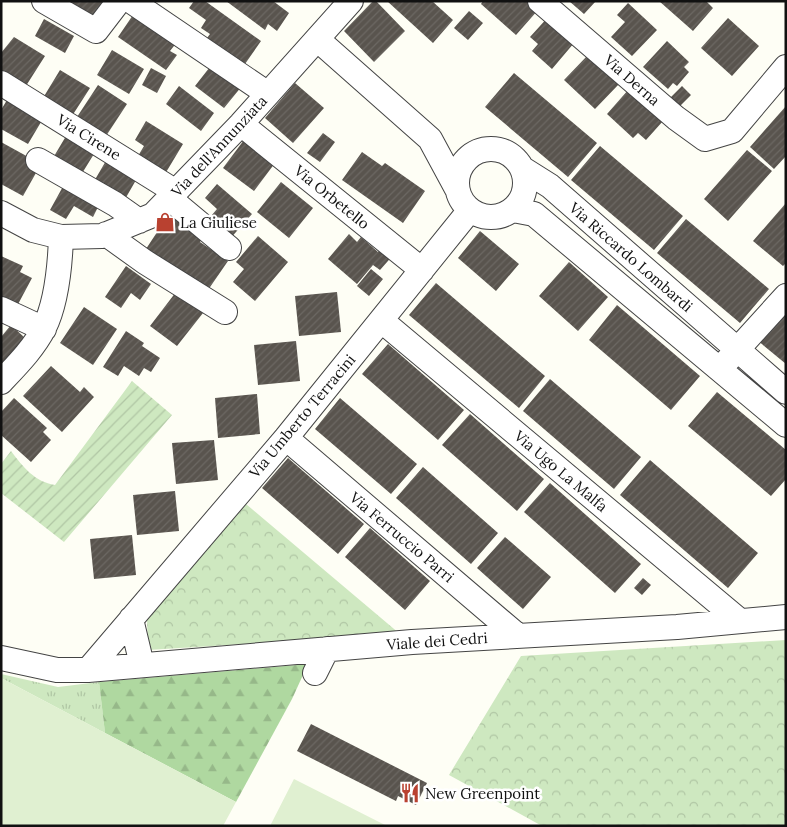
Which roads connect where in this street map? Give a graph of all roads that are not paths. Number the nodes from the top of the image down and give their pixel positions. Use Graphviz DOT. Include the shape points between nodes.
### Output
graph roads {
  1 [pos="44,1"];
  2 [pos="118,1"];
  3 [pos="131,1"];
  4 [pos="351,1"];
  5 [pos="540,1"];
  6 [pos="317,39"];
  7 [pos="786,67"];
  8 [pos="1,83"];
  9 [pos="268,94"];
  10 [pos="241,124"];
  11 [pos="430,139"];
  12 [pos="485,150"];
  13 [pos="38,160"];
  14 [pos="522,169"];
  15 [pos="457,189"];
  16 [pos="172,195"];
  17 [pos="470,210"];
  18 [pos="513,210"];
  19 [pos="1,214"];
  20 [pos="139,221"];
  21 [pos="106,234"];
  22 [pos="61,237"];
  23 [pos="229,248"];
  24 [pos="422,270"];
  25 [pos="786,296"];
  26 [pos="1,309"];
  27 [pos="224,312"];
  28 [pos="382,321"];
  29 [pos="44,329"];
  30 [pos="737,349"];
  31 [pos="719,369"];
  32 [pos="1,382"];
  33 [pos="786,392"];
  34 [pos="786,425"];
  35 [pos="286,438"];
  36 [pos="786,618"];
  37 [pos="131,619"];
  38 [pos="740,621"];
  39 [pos="518,636"];
  40 [pos="327,649"];
  41 [pos="1,658"];
  42 [pos="142,665"];
  43 [pos="88,670"];
  44 [pos="315,673"];
  1 -- 2 [label="street" via="96,31"];
  3 -- 9 [label="street"];
  4 -- 6 [label="street, Via dell'Annunziata"];
  5 -- 7 [label="street, Via Derna" via="705,139 732,131"];
  6 -- 9 [label="street, Via dell'Annunziata"];
  6 -- 11 [label="street"];
  8 -- 16 [label="street, Via Cirene"];
  9 -- 10 [label="street, Via dell'Annunziata"];
  10 -- 16 [label="street, Via dell'Annunziata"];
  10 -- 24 [label="street, Via Orbetello"];
  11 -- 12 [label="street, Via Riccardo Lombardi"];
  11 -- 15 [label="street"];
  12 -- 14 [label="street, Via Riccardo Lombardi" via="507,153"];
  12 -- 15 [label="street" via="475,153 460,168"];
  13 -- 20 [label="street"];
  14 -- 18 [label="street" via="525,191"];
  14 -- 30 [label="street, Via Riccardo Lombardi" via="550,186"];
  15 -- 17 [label="street"];
  16 -- 20 [label="street, Via dell'Annunziata" via="153,215"];
  16 -- 23 [label="street, Via Cirene"];
  17 -- 18 [label="street" via="491,218"];
  17 -- 24 [label="street, Via Umberto Terracini"];
  18 -- 31 [label="street, Via Riccardo Lombardi" via="534,214"];
  19 -- 22 [label="street, Via dell'Annunziata" via="33,230"];
  20 -- 21 [label="street, Via dell'Annunziata"];
  21 -- 22 [label="street, Via dell'Annunziata"];
  21 -- 27 [label="street"];
  22 -- 29 [label="street" via="54,292"];
  24 -- 28 [label="street, Via Umberto Terracini"];
  25 -- 30 [label="street"];
  26 -- 29 [label="street"];
  28 -- 35 [label="street, Via Umberto Terracini"];
  28 -- 38 [label="street, Via Ugo La Malfa"];
  29 -- 32 [label="street"];
  30 -- 31 [label="street"];
  30 -- 33 [label="street, Via Riccardo Lombardi"];
  31 -- 34 [label="street, Via Riccardo Lombardi"];
  35 -- 37 [label="street, Via Umberto Terracini"];
  35 -- 39 [label="street, Via Ferruccio Parri"];
  36 -- 38 [label="street, Viale dei Cedri"];
  37 -- 42 [label="street"];
  37 -- 43 [label="street, Via Umberto Terracini"];
  38 -- 39 [label="street, Viale dei Cedri"];
  39 -- 40 [label="street, Viale dei Cedri"];
  40 -- 42 [label="street, Viale dei Cedri"];
  40 -- 44 [label="street"];
  41 -- 43 [label="street, Viale dei Cedri" via="56,670"];
  42 -- 43 [label="street, Viale dei Cedri"];
}
